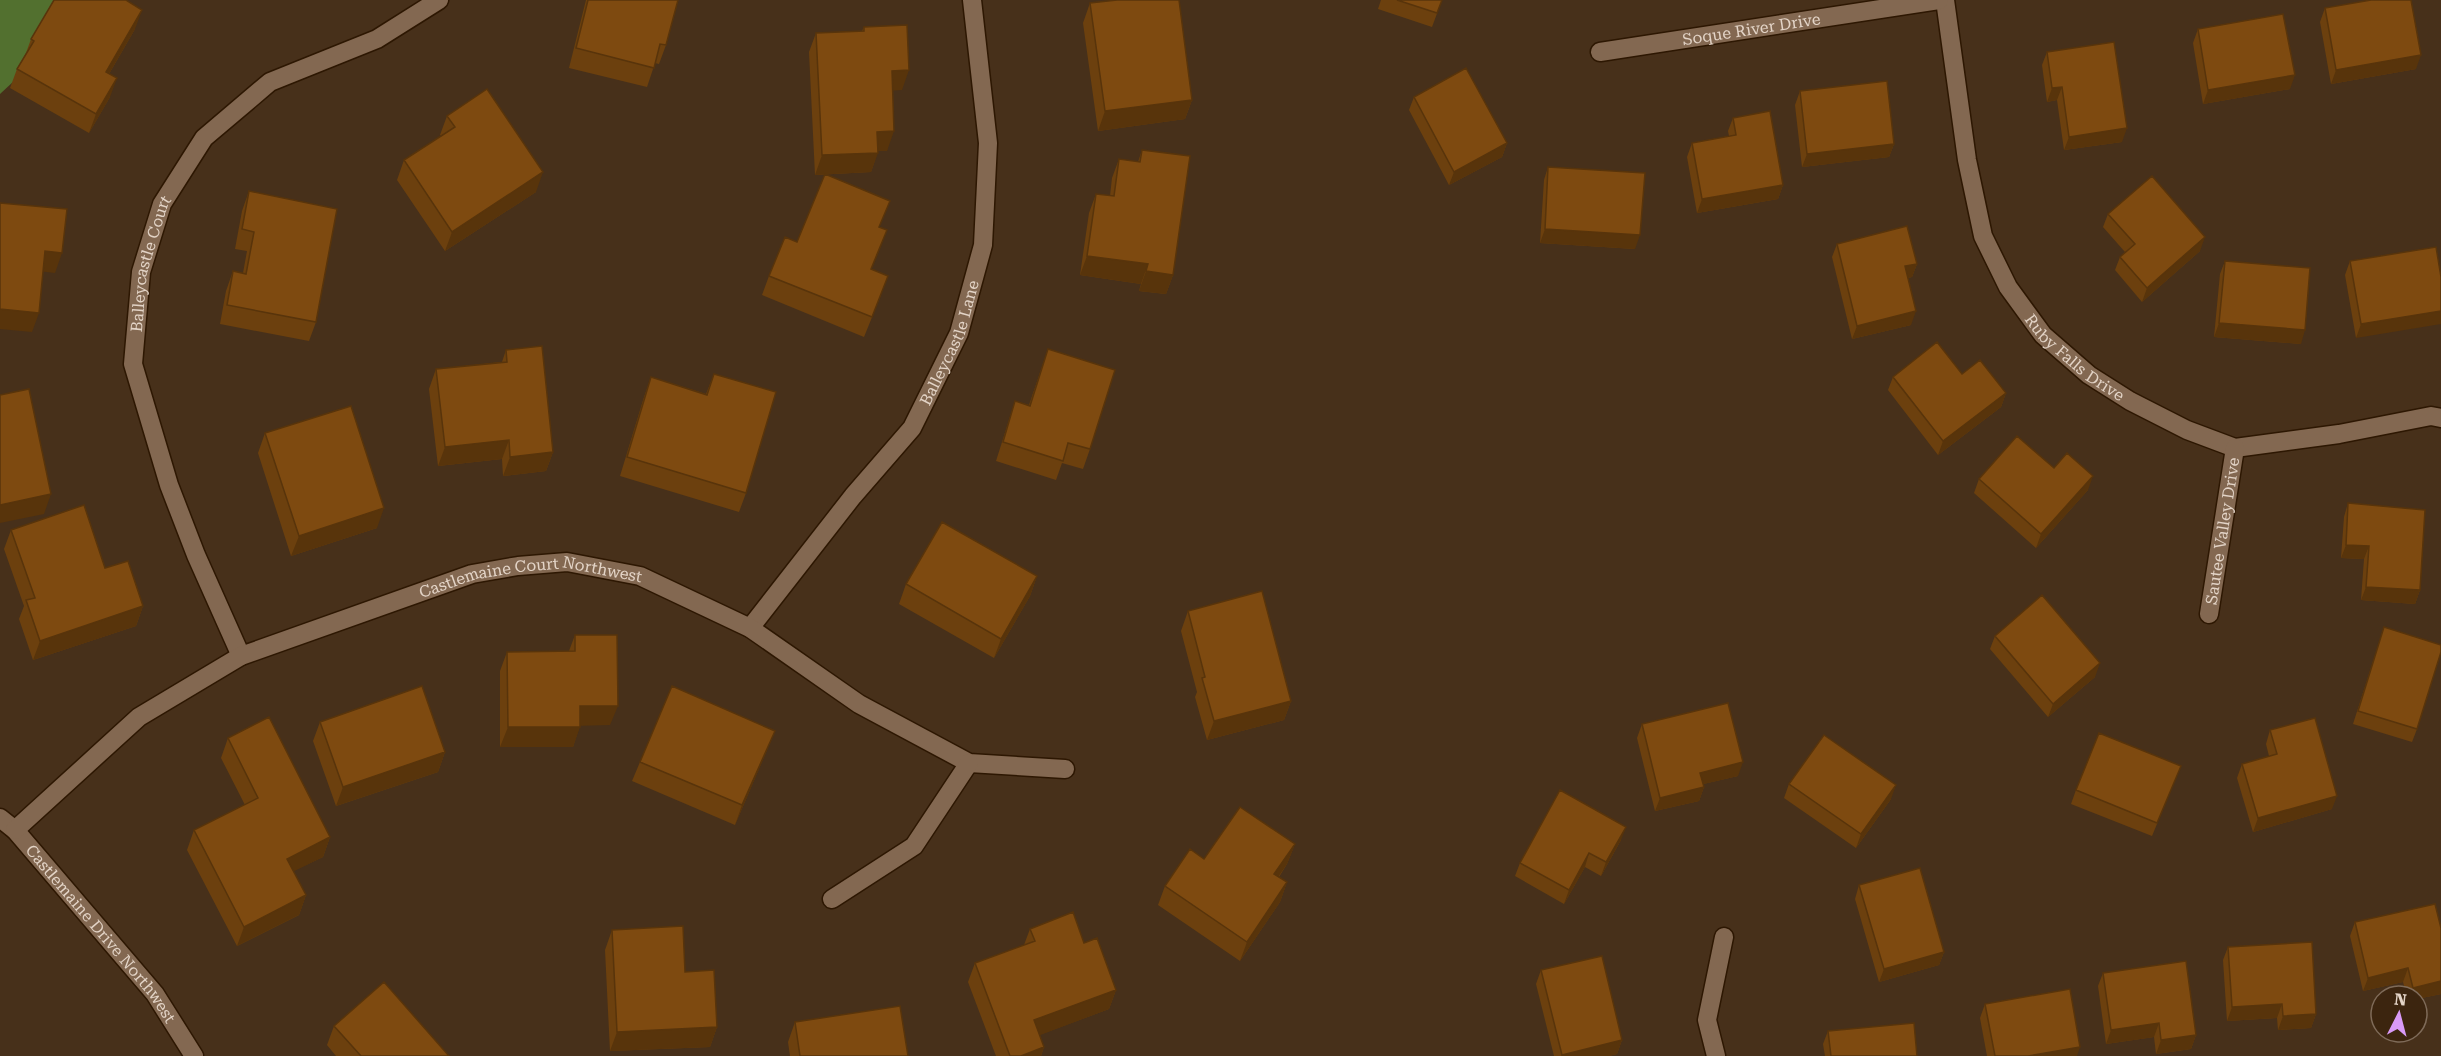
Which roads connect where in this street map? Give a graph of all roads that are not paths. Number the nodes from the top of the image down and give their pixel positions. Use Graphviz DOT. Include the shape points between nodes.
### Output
graph roads {
  1 [pos="439,0"];
  2 [pos="972,0"];
  3 [pos="1939,0"];
  4 [pos="1945,0"];
  5 [pos="1600,52"];
  6 [pos="2441,418"];
  7 [pos="2235,448"];
  8 [pos="2209,614"];
  9 [pos="750,628"];
  10 [pos="241,656"];
  11 [pos="969,763"];
  12 [pos="1065,770"];
  13 [pos="0,818"];
  14 [pos="15,830"];
  15 [pos="832,899"];
  16 [pos="1724,937"];
  17 [pos="194,1056"];
  18 [pos="1716,1056"];
  1 -- 10 [label="street, Balleycastle Court" via="377,39 270,82 204,138 162,204 141,272 133,364 169,485"];
  2 -- 9 [label="street, Balleycastle Lane" via="988,144 984,245 959,333 912,428 853,496"];
  3 -- 5 [label="street, Soque River Drive"];
  4 -- 7 [label="street, Ruby Falls Drive" via="1967,160 1983,236 2008,287 2043,334 2089,375 2177,425"];
  6 -- 7 [label="street, Ruby Falls Drive" via="2431,416"];
  7 -- 8 [label="street, Sautee Valley Drive"];
  9 -- 10 [label="street, Castlemaine Court Northwest" via="640,576 567,562 472,574"];
  9 -- 11 [label="street, Castlemaine Court Northwest" via="859,704"];
  10 -- 14 [label="street, Castlemaine Court Northwest" via="140,717"];
  11 -- 12 [label="street, Castlemaine Court Northwest"];
  11 -- 15 [label="street" via="914,846"];
  13 -- 14 [label="street, Castlemaine Drive Northwest"];
  14 -- 17 [label="street, Castlemaine Drive Northwest" via="155,993"];
  16 -- 18 [label="street" via="1707,1020"];
}
